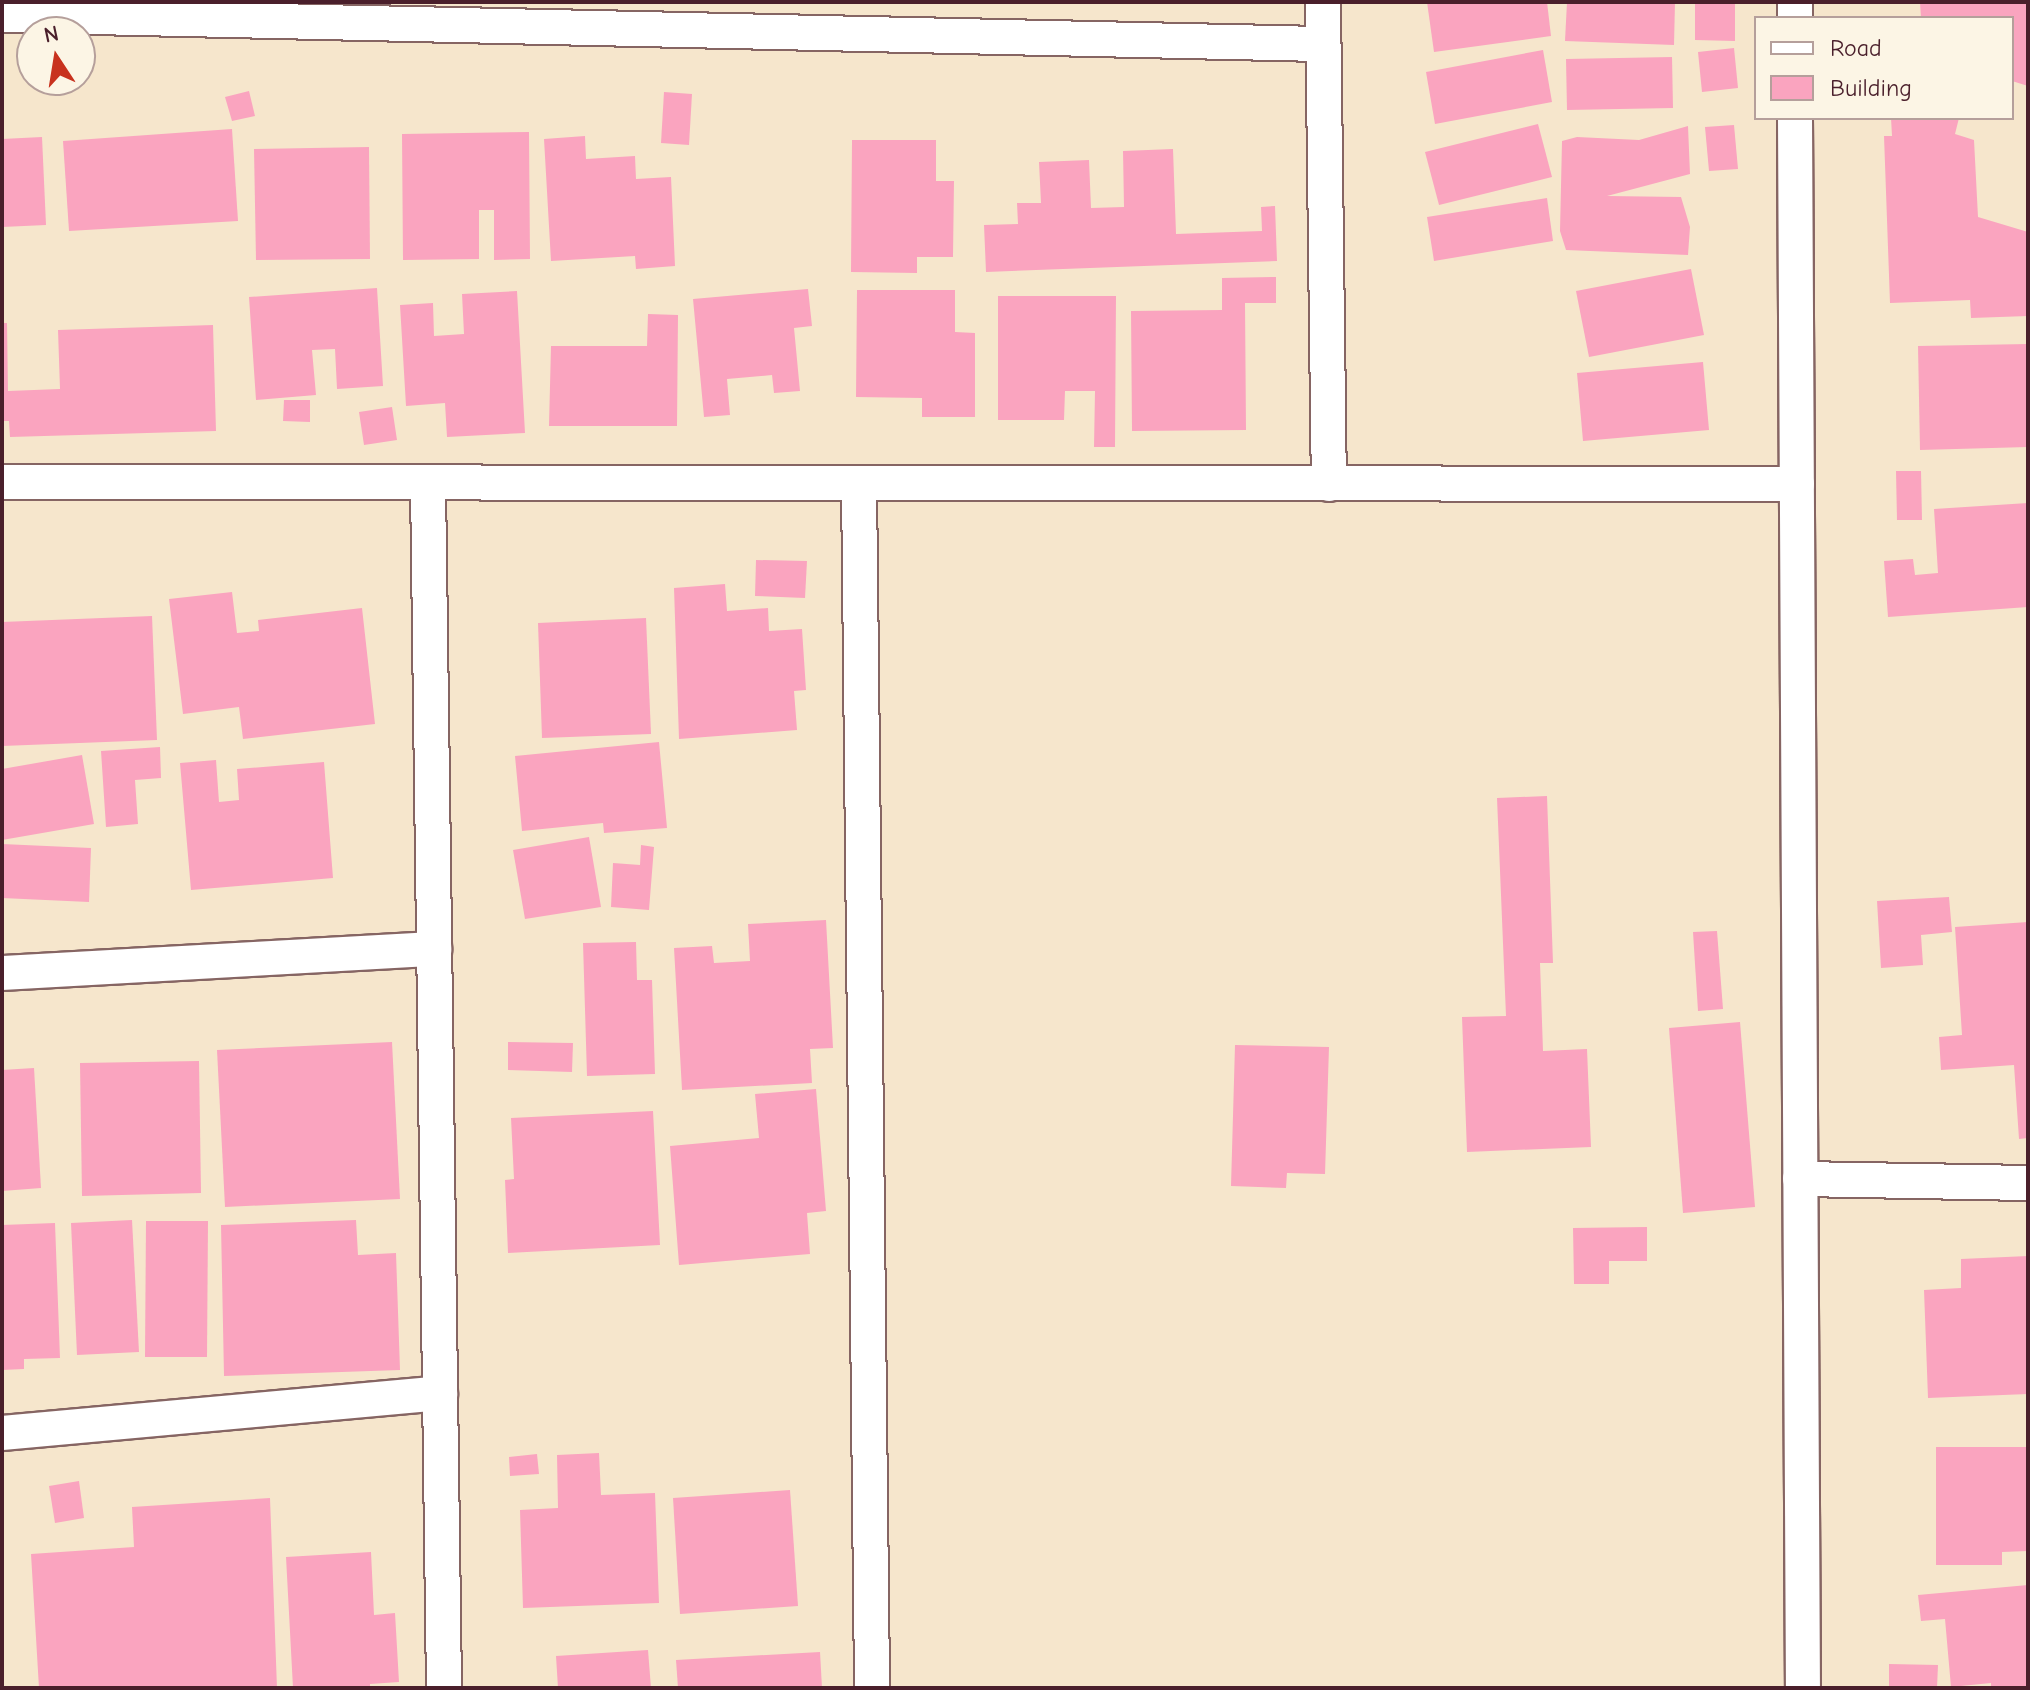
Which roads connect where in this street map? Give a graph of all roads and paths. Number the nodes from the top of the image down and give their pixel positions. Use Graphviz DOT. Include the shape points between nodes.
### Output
graph roads {
  1 [pos="1323,2"];
  2 [pos="2,15"];
  3 [pos="1323,44"];
  4 [pos="1795,120"];
  5 [pos="2,482"];
  6 [pos="428,483"];
  7 [pos="859,483"];
  8 [pos="1329,484"];
  9 [pos="1797,484"];
  10 [pos="434,949"];
  11 [pos="2,973"];
  12 [pos="1800,1179"];
  13 [pos="2028,1183"];
  14 [pos="440,1393"];
  15 [pos="2,1433"];
  16 [pos="444,1688"];
  17 [pos="872,1688"];
  18 [pos="1803,1688"];
  1 -- 3 [label="street"];
  2 -- 3 [label="street"];
  3 -- 8 [label="street"];
  4 -- 9 [label="street"];
  5 -- 6 [label="street"];
  6 -- 7 [label="street"];
  6 -- 10 [label="street"];
  7 -- 8 [label="street"];
  7 -- 17 [label="street"];
  8 -- 9 [label="street"];
  9 -- 12 [label="street"];
  10 -- 11 [label="street"];
  10 -- 14 [label="street"];
  12 -- 13 [label="street"];
  12 -- 18 [label="street"];
  14 -- 15 [label="street"];
  14 -- 16 [label="street"];
}
